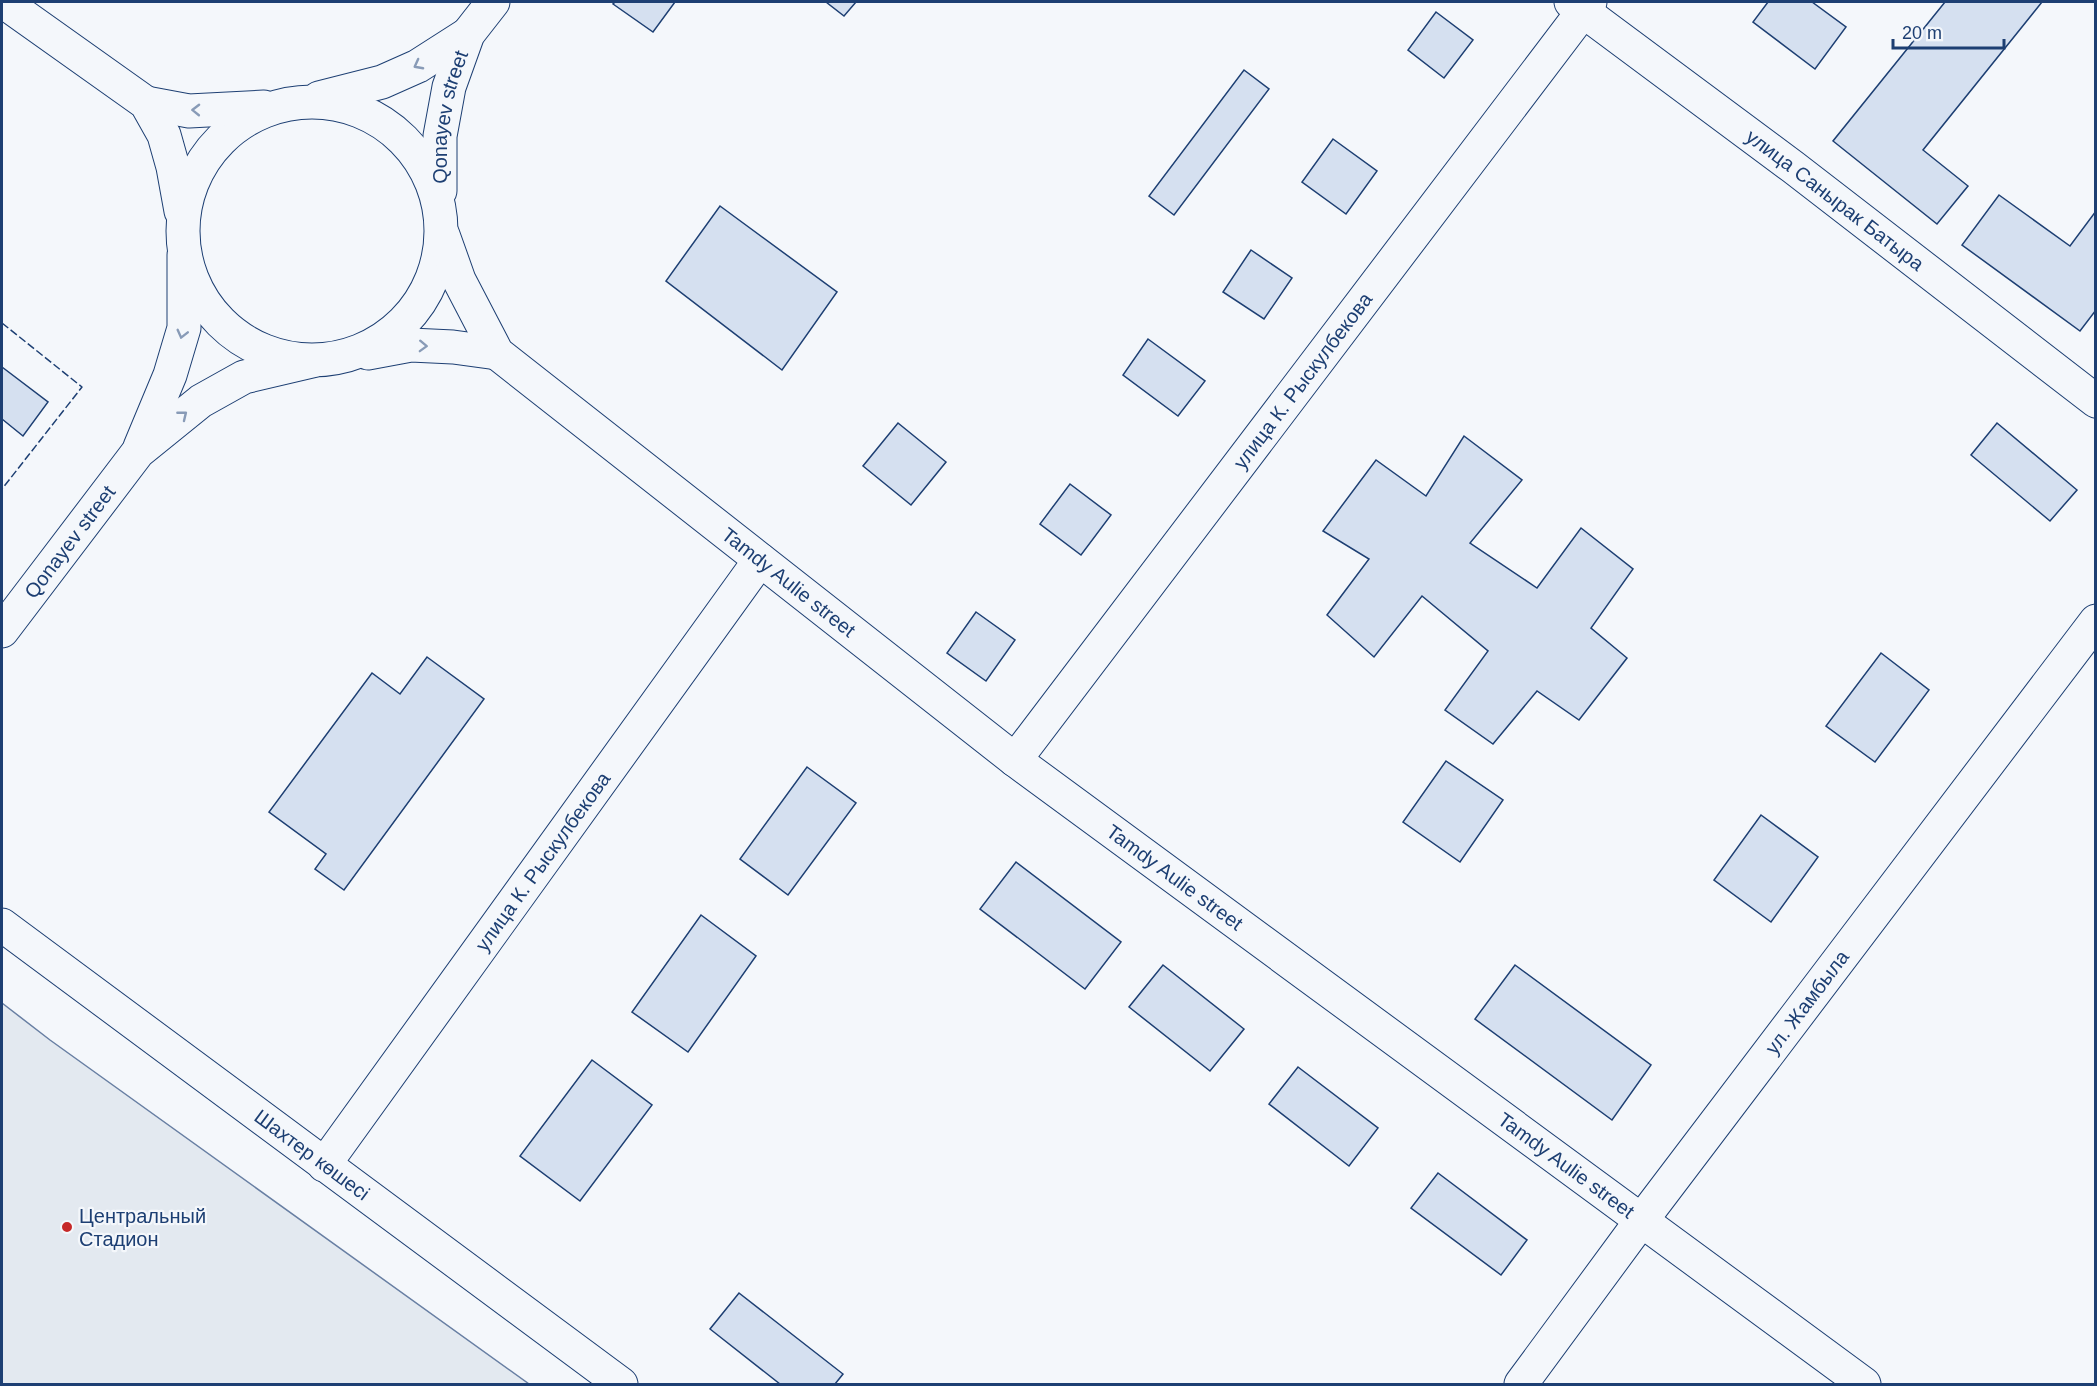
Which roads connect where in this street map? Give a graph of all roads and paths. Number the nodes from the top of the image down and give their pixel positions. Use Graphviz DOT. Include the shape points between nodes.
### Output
graph roads {
  1 [pos="4,2"];
  2 [pos="493,2"];
  3 [pos="1582,4"];
  4 [pos="468,34"];
  5 [pos="311,101"];
  6 [pos="146,103"];
  7 [pos="275,106"];
  8 [pos="440,203"];
  9 [pos="183,219"];
  10 [pos="443,235"];
  11 [pos="184,255"];
  12 [pos="497,353"];
  13 [pos="345,357"];
  14 [pos="312,362"];
  15 [pos="2096,401"];
  16 [pos="138,452"];
  17 [pos="760,560"];
  18 [pos="2096,621"];
  19 [pos="2,631"];
  20 [pos="1015,760"];
  21 [pos="2,925"];
  22 [pos="324,1165"];
  23 [pos="1641,1221"];
  24 [pos="621,1384"];
  25 [pos="1521,1384"];
  26 [pos="1864,1384"];
  1 -- 6 [label="street"];
  2 -- 4 [label="street, Qonayev street"];
  3 -- 15 [label="street, улица Санырак Батыра"];
  3 -- 20 [label="street, улица К. Рыскулбекова"];
  4 -- 5 [label="street, Qonayev street, one-way" via="391,78"];
  4 -- 8 [label="street, Qonayev street" via="450,87 441,136"];
  5 -- 7 [label="street"];
  5 -- 8 [label="street" via="355,108 393,129 423,162"];
  7 -- 6 [label="street, one-way" via="189,111"];
  6 -- 9 [label="street" via="164,135"];
  7 -- 9 [label="street" via="240,122 211,148 192,181"];
  8 -- 10 [label="street"];
  9 -- 11 [label="street, Qonayev street"];
  10 -- 12 [label="street" via="464,291"];
  10 -- 13 [label="street" via="435,276 414,313 383,341"];
  11 -- 14 [label="street" via="200,296 229,331 267,354"];
  11 -- 16 [label="street, Qonayev street, one-way" via="184,328 170,375"];
  13 -- 12 [label="street, one-way" via="411,345"];
  12 -- 17 [label="street, Tamdy Aulie street"];
  13 -- 14 [label="street"];
  16 -- 14 [label="street, Qonayev street, one-way" via="201,401 244,377"];
  16 -- 19 [label="street, Qonayev street"];
  17 -- 20 [label="street, Tamdy Aulie street"];
  17 -- 22 [label="street, улица К. Рыскулбекова"];
  18 -- 23 [label="street, ул. Жамбыла"];
  20 -- 23 [label="street, Tamdy Aulie street"];
  21 -- 22 [label="street, Шахтер көшесі"];
  22 -- 24 [label="street, Шахтер көшесі"];
  23 -- 25 [label="street, ул. Жамбыла"];
  23 -- 26 [label="street, Tamdy Aulie street"];
}
